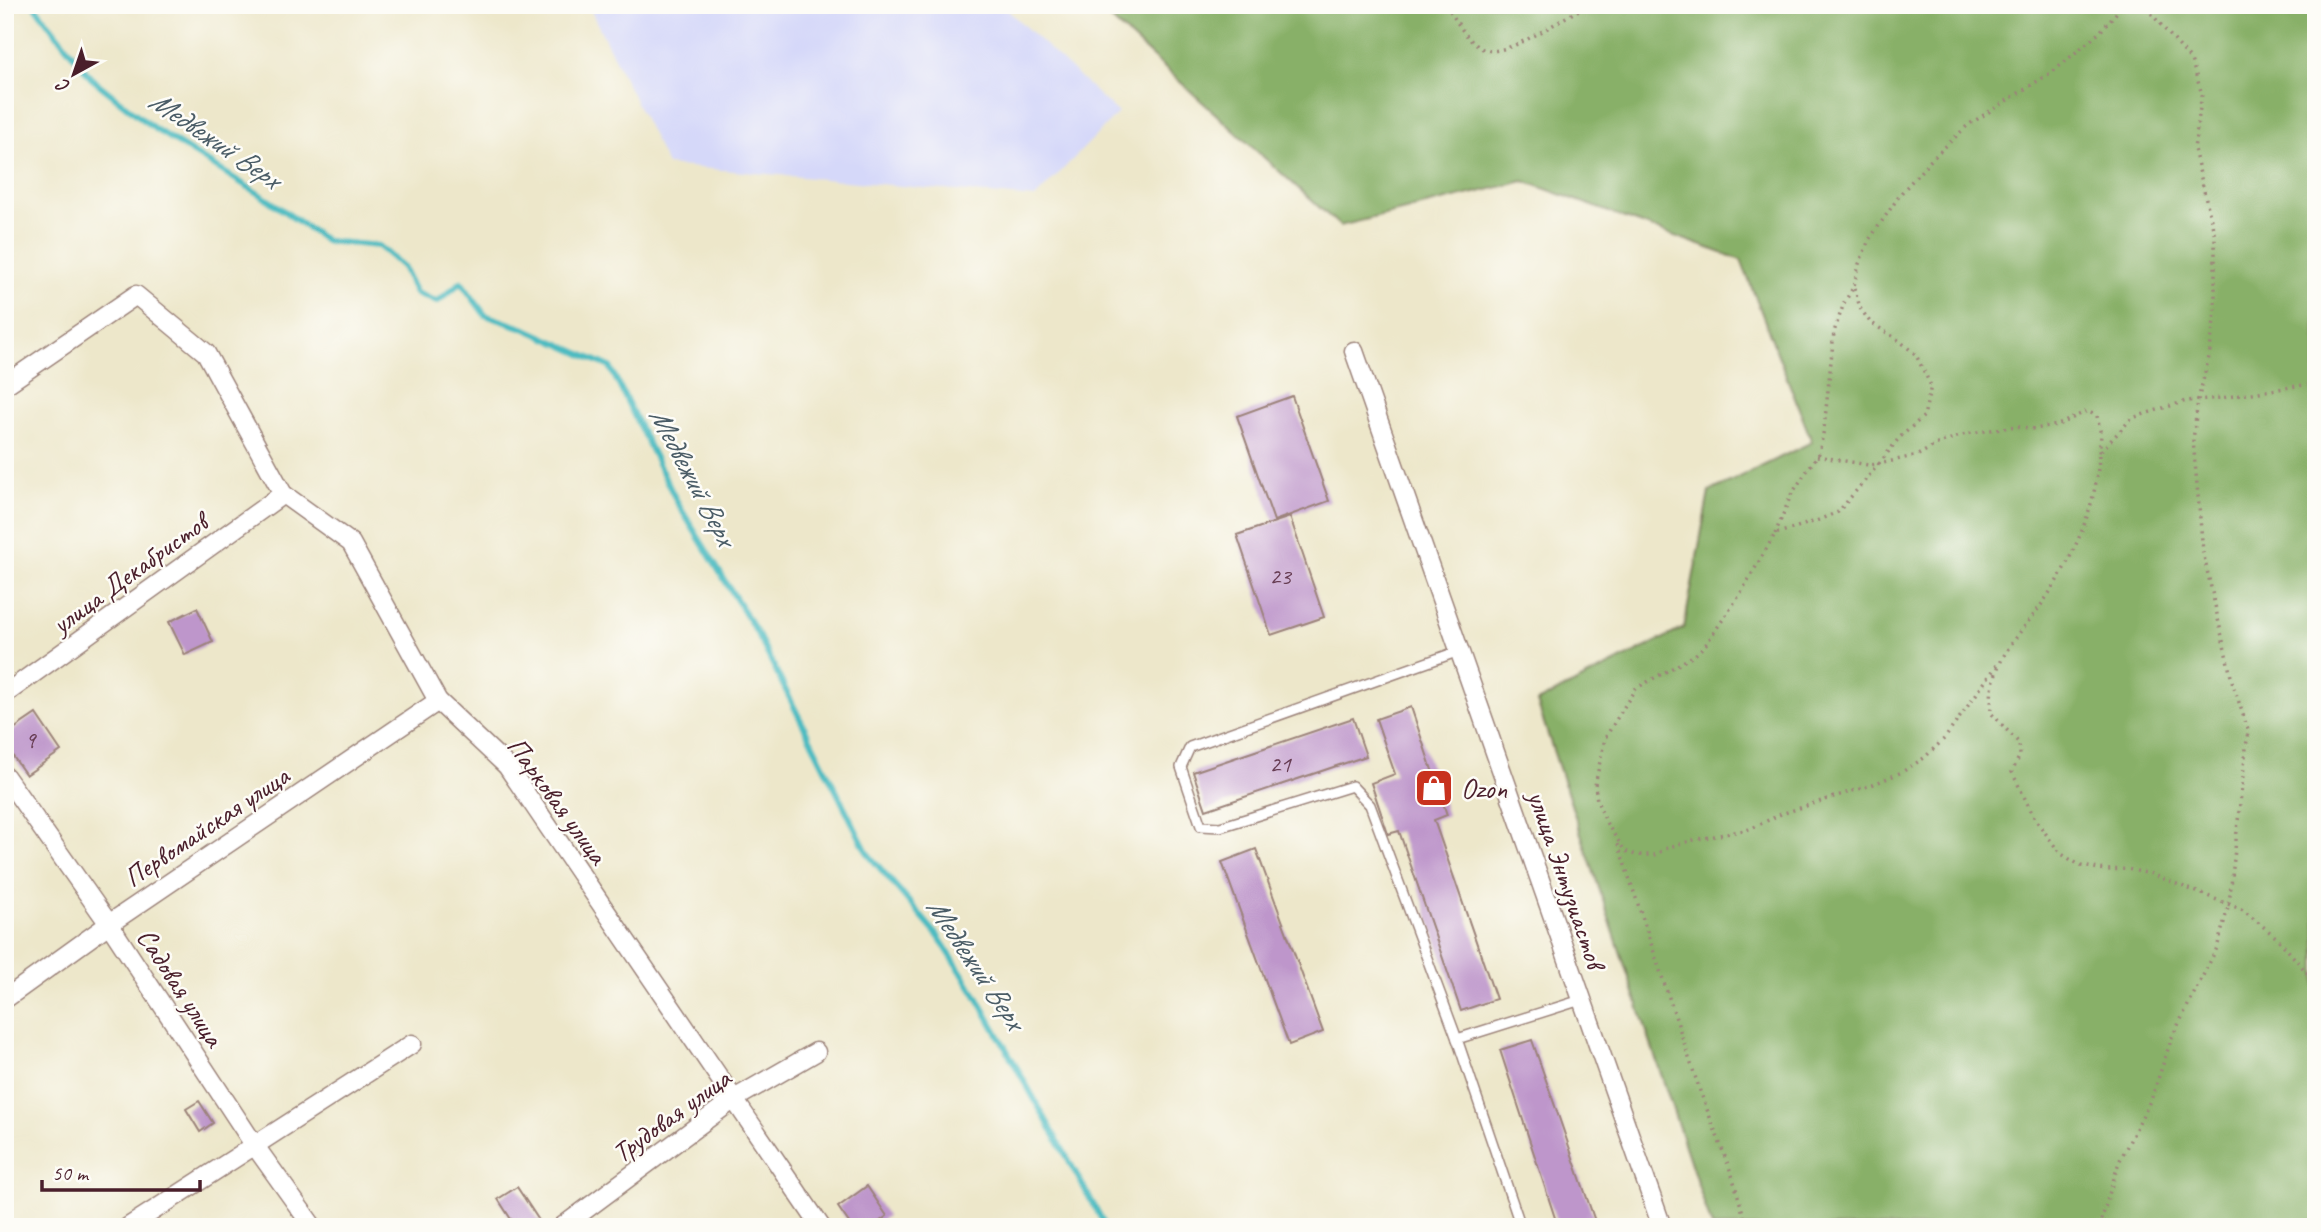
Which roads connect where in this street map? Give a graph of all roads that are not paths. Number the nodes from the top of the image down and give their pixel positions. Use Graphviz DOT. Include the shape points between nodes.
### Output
graph roads {
  1 [pos="1354,351"];
  2 [pos="5,384"];
  3 [pos="283,494"];
  4 [pos="1459,651"];
  5 [pos="5,694"];
  6 [pos="438,701"];
  7 [pos="5,776"];
  8 [pos="108,924"];
  9 [pos="5,999"];
  10 [pos="1581,1000"];
  11 [pos="1457,1040"];
  12 [pos="412,1044"];
  13 [pos="816,1052"];
  14 [pos="734,1099"];
  15 [pos="255,1146"];
  16 [pos="128,1227"];
  17 [pos="313,1227"];
  18 [pos="562,1227"];
  19 [pos="821,1227"];
  20 [pos="1521,1227"];
  21 [pos="1662,1227"];
  1 -- 4 [label="street, улица Энтузиастов"];
  2 -- 3 [label="street, Парковая улица" via="136,295 206,354"];
  3 -- 5 [label="street, улица Декабристов"];
  3 -- 6 [label="street, Парковая улица" via="351,543"];
  4 -- 10 [label="street, улица Энтузиастов"];
  4 -- 11 [label="lane" via="1190,747 1181,767 1201,826 1220,827 1352,786 1370,805"];
  6 -- 8 [label="street, Первомайская улица"];
  6 -- 14 [label="street, Парковая улица" via="506,766"];
  7 -- 8 [label="street, Садовая улица"];
  8 -- 9 [label="street, Первомайская улица"];
  8 -- 15 [label="street, Садовая улица"];
  10 -- 11 [label="lane"];
  10 -- 21 [label="street, улица Энтузиастов"];
  11 -- 20 [label="lane"];
  12 -- 15 [label="street"];
  13 -- 14 [label="street, Трудовая улица"];
  14 -- 18 [label="street, Трудовая улица"];
  14 -- 19 [label="street, Парковая улица"];
  15 -- 16 [label="street"];
  15 -- 17 [label="street, Садовая улица"];
}
